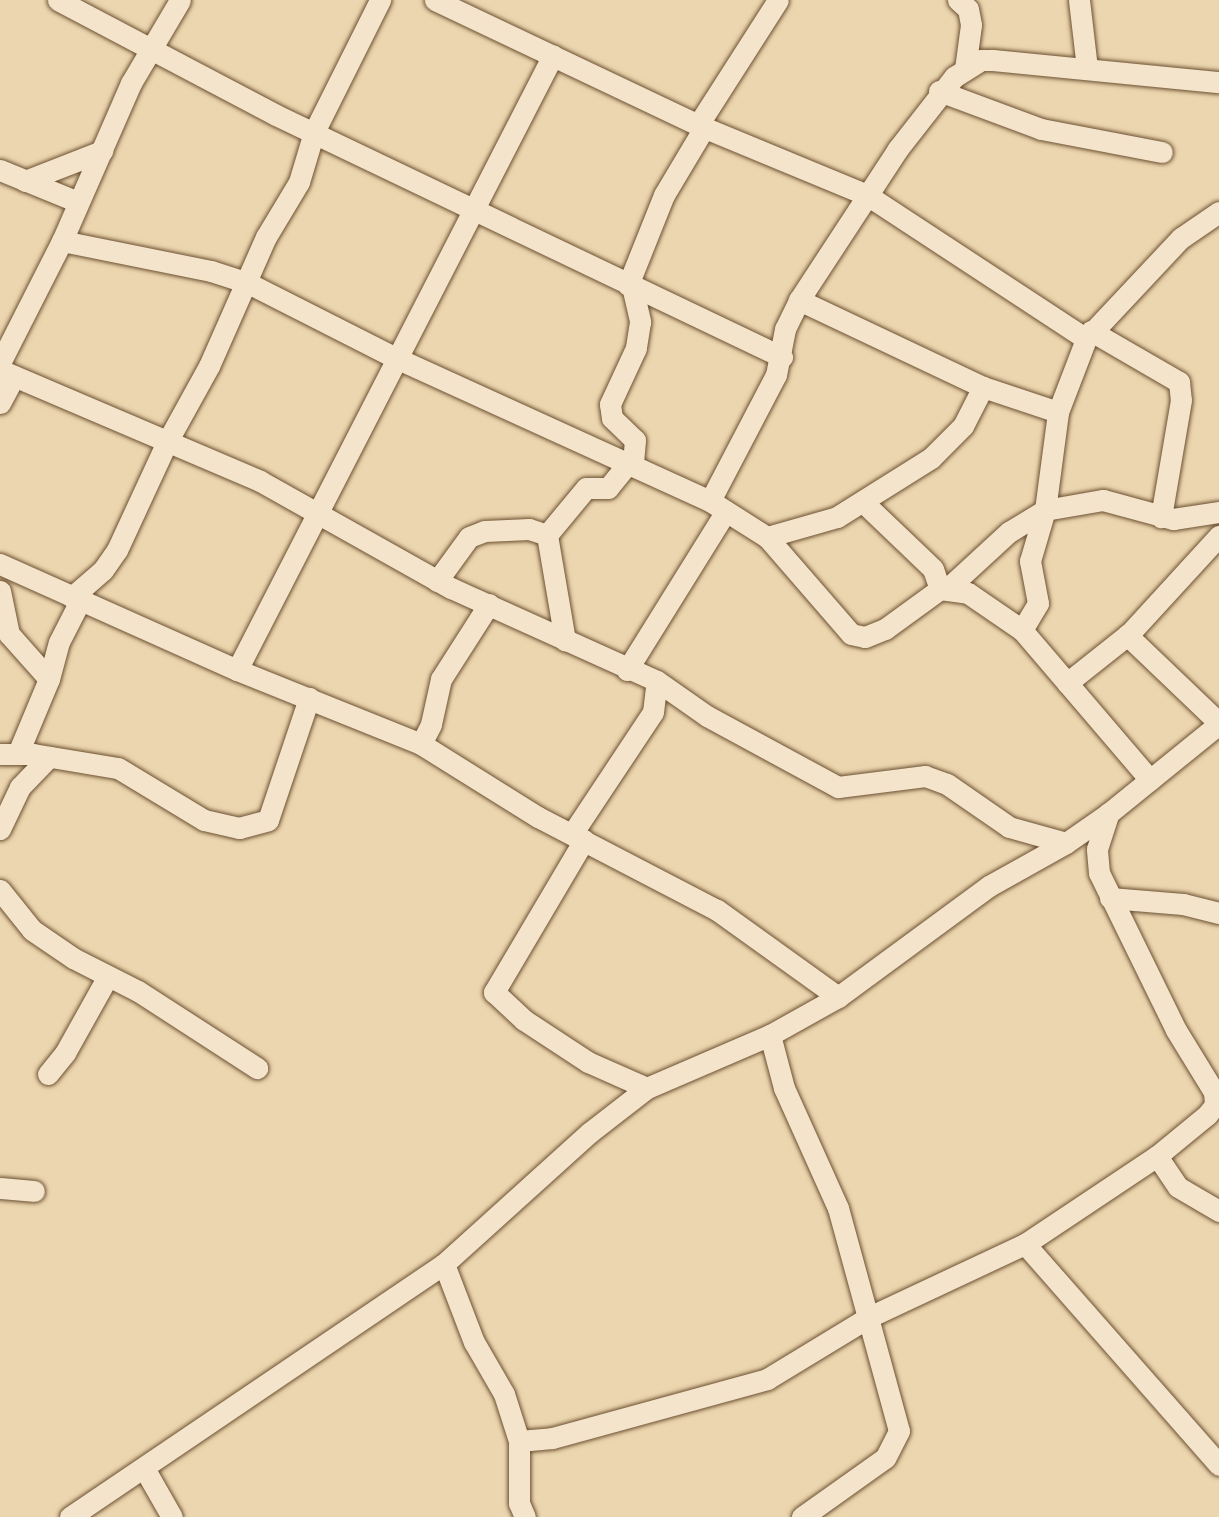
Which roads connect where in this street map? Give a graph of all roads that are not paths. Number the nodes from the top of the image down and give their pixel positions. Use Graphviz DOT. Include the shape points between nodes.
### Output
graph roads {
  1 [pos="58,0"];
  2 [pos="180,0"];
  3 [pos="380,0"];
  4 [pos="435,0"];
  5 [pos="778,0"];
  6 [pos="958,0"];
  7 [pos="1079,0"];
  8 [pos="151,51"];
  9 [pos="553,55"];
  10 [pos="1087,68"];
  11 [pos="965,69"];
  12 [pos="1219,82"];
  13 [pos="939,91"];
  14 [pos="701,126"];
  15 [pos="314,132"];
  16 [pos="102,150"];
  17 [pos="1162,152"];
  18 [pos="0,170"];
  19 [pos="25,181"];
  20 [pos="867,194"];
  21 [pos="78,202"];
  22 [pos="473,207"];
  23 [pos="1219,212"];
  24 [pos="62,242"];
  25 [pos="248,283"];
  26 [pos="630,285"];
  27 [pos="799,300"];
  28 [pos="1088,335"];
  29 [pos="782,357"];
  30 [pos="396,358"];
  31 [pos="5,370"];
  32 [pos="983,387"];
  33 [pos="0,403"];
  34 [pos="1058,412"];
  35 [pos="167,442"];
  36 [pos="631,463"];
  37 [pos="864,503"];
  38 [pos="718,506"];
  39 [pos="315,510"];
  40 [pos="1045,510"];
  41 [pos="1219,512"];
  42 [pos="1161,517"];
  43 [pos="547,535"];
  44 [pos="1219,536"];
  45 [pos="767,537"];
  46 [pos="0,564"];
  47 [pos="437,581"];
  48 [pos="944,588"];
  49 [pos="0,591"];
  50 [pos="76,599"];
  51 [pos="489,604"];
  52 [pos="1022,630"];
  53 [pos="1127,635"];
  54 [pos="565,640"];
  55 [pos="237,670"];
  56 [pos="627,670"];
  57 [pos="49,679"];
  58 [pos="656,681"];
  59 [pos="1068,683"];
  60 [pos="309,698"];
  61 [pos="1219,723"];
  62 [pos="421,744"];
  63 [pos="9,754"];
  64 [pos="49,757"];
  65 [pos="1150,780"];
  66 [pos="1109,813"];
  67 [pos="0,829"];
  68 [pos="578,837"];
  69 [pos="1066,843"];
  70 [pos="0,890"];
  71 [pos="1111,898"];
  72 [pos="1219,913"];
  73 [pos="108,976"];
  74 [pos="838,996"];
  75 [pos="770,1035"];
  76 [pos="257,1068"];
  77 [pos="48,1074"];
  78 [pos="647,1088"];
  79 [pos="1217,1105"];
  80 [pos="1157,1156"];
  81 [pos="0,1188"];
  82 [pos="34,1191"];
  83 [pos="1219,1211"];
  84 [pos="1024,1244"];
  85 [pos="444,1264"];
  86 [pos="869,1317"];
  87 [pos="519,1441"];
  88 [pos="1219,1465"];
  89 [pos="144,1468"];
  90 [pos="70,1517"];
  91 [pos="172,1517"];
  92 [pos="525,1517"];
  93 [pos="802,1517"];
  1 -- 8 [label="street"];
  2 -- 8 [label="street"];
  3 -- 15 [label="street"];
  4 -- 9 [label="street"];
  5 -- 14 [label="street"];
  6 -- 11 [label="street" via="968,9 971,25"];
  7 -- 10 [label="street"];
  8 -- 15 [label="street"];
  8 -- 16 [label="street"];
  9 -- 14 [label="street"];
  9 -- 22 [label="street"];
  10 -- 11 [label="street" via="993,60"];
  10 -- 12 [label="street"];
  11 -- 13 [label="street"];
  13 -- 17 [label="street" via="1065,136"];
  13 -- 20 [label="street"];
  14 -- 20 [label="street"];
  14 -- 26 [label="street" via="664,195"];
  15 -- 22 [label="street"];
  15 -- 25 [label="street" via="299,182 266,237"];
  16 -- 19 [label="street"];
  16 -- 21 [label="street"];
  18 -- 19 [label="street"];
  19 -- 21 [label="street"];
  20 -- 27 [label="street"];
  20 -- 28 [label="street"];
  21 -- 24 [label="street"];
  22 -- 26 [label="street"];
  22 -- 30 [label="street"];
  23 -- 28 [label="street" via="1181,239"];
  24 -- 25 [label="street"];
  24 -- 31 [label="street"];
  25 -- 30 [label="street"];
  25 -- 35 [label="street"];
  26 -- 29 [label="street"];
  26 -- 36 [label="street" via="640,322 636,348 610,404 612,418 635,440"];
  27 -- 29 [label="street" via="785,329"];
  27 -- 32 [label="street"];
  28 -- 34 [label="street"];
  28 -- 42 [label="street" via="1179,382 1181,400"];
  29 -- 38 [label="street"];
  30 -- 36 [label="street"];
  30 -- 39 [label="street"];
  31 -- 33 [label="street"];
  31 -- 35 [label="street"];
  32 -- 34 [label="street"];
  32 -- 37 [label="street" via="970,416 949,443"];
  34 -- 40 [label="street"];
  35 -- 39 [label="street"];
  35 -- 50 [label="street" via="111,559"];
  36 -- 38 [label="street"];
  36 -- 43 [label="street" via="608,488 586,488"];
  37 -- 45 [label="street" via="837,517"];
  37 -- 48 [label="street" via="933,569"];
  38 -- 45 [label="street"];
  38 -- 56 [label="street"];
  39 -- 47 [label="street"];
  39 -- 55 [label="street"];
  40 -- 42 [label="street" via="1103,500"];
  40 -- 48 [label="street" via="1009,532"];
  40 -- 52 [label="street" via="1029,568 1038,603"];
  41 -- 42 [label="street"];
  43 -- 47 [label="street" via="528,529 485,531 469,537"];
  43 -- 54 [label="street"];
  44 -- 53 [label="street" via="1190,573"];
  45 -- 48 [label="street" via="850,634 865,637 885,629"];
  46 -- 50 [label="street"];
  47 -- 51 [label="street"];
  48 -- 52 [label="street" via="968,593"];
  49 -- 57 [label="street" via="9,634"];
  50 -- 55 [label="street"];
  50 -- 57 [label="street"];
  51 -- 54 [label="street"];
  51 -- 62 [label="street" via="441,679 431,724"];
  52 -- 59 [label="street"];
  53 -- 59 [label="street"];
  53 -- 61 [label="street"];
  54 -- 56 [label="street"];
  55 -- 60 [label="street"];
  56 -- 58 [label="street"];
  57 -- 63 [label="street"];
  58 -- 68 [label="street" via="653,712"];
  58 -- 69 [label="street" via="707,716 838,787 925,776 947,784 1009,827"];
  59 -- 65 [label="street"];
  60 -- 62 [label="street"];
  60 -- 64 [label="street" via="264,822 239,828 216,824 118,768"];
  61 -- 65 [label="street"];
  62 -- 68 [label="street"];
  63 -- 64 [label="street"];
  64 -- 67 [label="street" via="20,787"];
  65 -- 66 [label="street"];
  66 -- 69 [label="street"];
  66 -- 71 [label="street" via="1096,858"];
  68 -- 74 [label="street" via="717,910"];
  68 -- 78 [label="street" via="494,992 524,1020 588,1062"];
  69 -- 74 [label="street" via="989,886"];
  70 -- 73 [label="street" via="32,930"];
  71 -- 72 [label="street" via="1183,904"];
  71 -- 79 [label="street"];
  73 -- 76 [label="street"];
  73 -- 77 [label="street" via="65,1053"];
  74 -- 75 [label="street"];
  75 -- 78 [label="street"];
  75 -- 86 [label="street" via="784,1088 838,1208"];
  78 -- 85 [label="street" via="589,1133"];
  79 -- 80 [label="street"];
  80 -- 83 [label="street" via="1178,1187"];
  80 -- 84 [label="street"];
  81 -- 82 [label="street"];
  84 -- 86 [label="street"];
  84 -- 88 [label="street"];
  85 -- 87 [label="street" via="474,1342 504,1394"];
  85 -- 89 [label="street"];
  86 -- 87 [label="street" via="749,1386 552,1438"];
  86 -- 93 [label="street" via="899,1431 896,1444 857,1480"];
  87 -- 92 [label="street" via="519,1503"];
  89 -- 90 [label="street"];
  89 -- 91 [label="street"];
}
